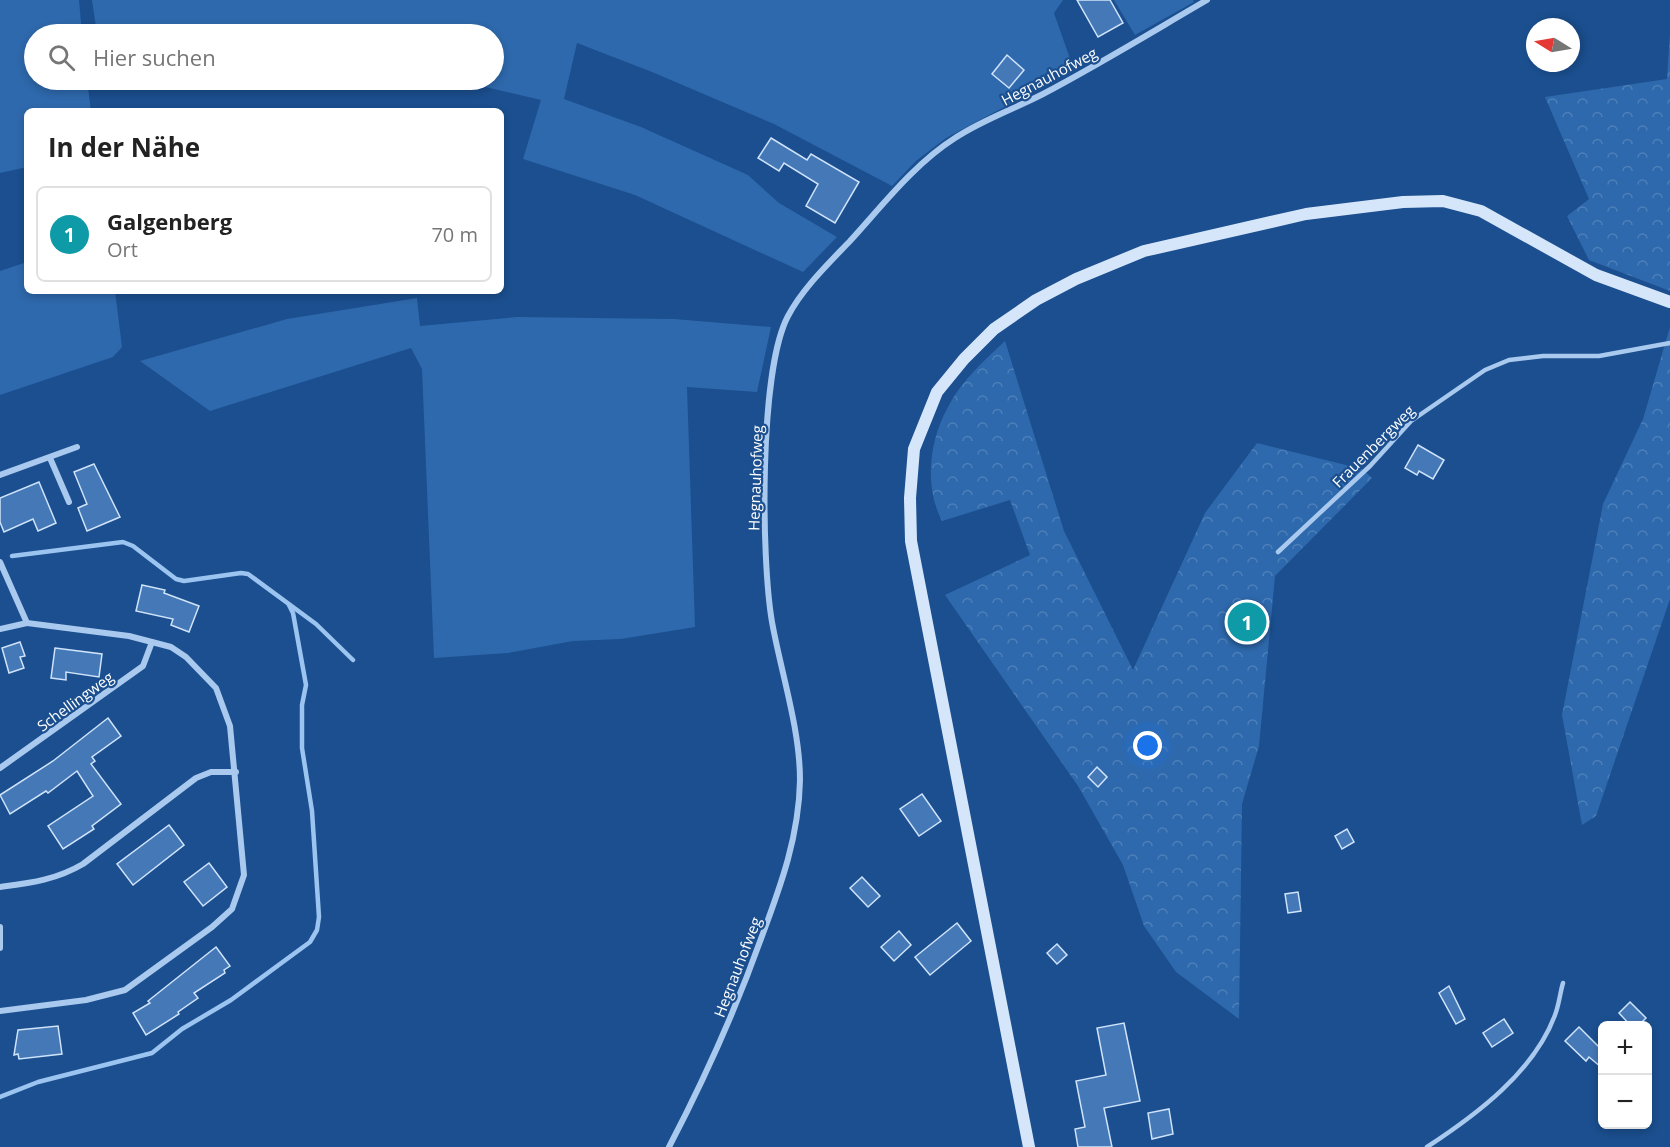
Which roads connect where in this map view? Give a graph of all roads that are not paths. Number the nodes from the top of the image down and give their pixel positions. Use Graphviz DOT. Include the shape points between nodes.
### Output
graph roads {
  1 [pos="1207,0"];
  2 [pos="1670,303"];
  3 [pos="1670,343"];
  4 [pos="77,447"];
  5 [pos="50,458"];
  6 [pos="0,475"];
  7 [pos="69,502"];
  8 [pos="1278,552"];
  9 [pos="0,562"];
  10 [pos="27,623"];
  11 [pos="0,630"];
  12 [pos="152,642"];
  13 [pos="0,768"];
  14 [pos="236,772"];
  15 [pos="0,886"];
  16 [pos="0,927"];
  17 [pos="0,948"];
  18 [pos="1563,983"];
  19 [pos="0,1011"];
  20 [pos="669,1147"];
  21 [pos="1029,1147"];
  22 [pos="1427,1147"];
  1 -- 20 [label="street, Hegnauhofweg" via="1045,93 955,137 895,192 814,280 788,317 772,375 765,544 772,620 788,690 800,778 796,828 785,875 742,993 710,1068"];
  2 -- 21 [label="main road" via="1596,275 1481,211 1443,201 1403,202 1306,214 1144,251 1036,300 994,329 937,392 914,449 912,541"];
  3 -- 8 [label="lane, Frauenbergweg" via="1599,356 1509,360 1485,370 1411,422"];
  4 -- 5 [label="street"];
  5 -- 6 [label="street"];
  5 -- 7 [label="street"];
  9 -- 10 [label="street"];
  10 -- 11 [label="street"];
  10 -- 12 [label="street"];
  12 -- 13 [label="street, Schellingweg" via="143,666"];
  12 -- 14 [label="street" via="171,647 186,657 216,688 230,726"];
  14 -- 15 [label="street" via="212,772 196,778 66,874 48,881"];
  14 -- 19 [label="street" via="244,875 232,909 125,990 86,1000"];
  16 -- 17 [label="street"];
  18 -- 22 [label="lane" via="1555,1015 1540,1044 1517,1073 1470,1119"];
}
